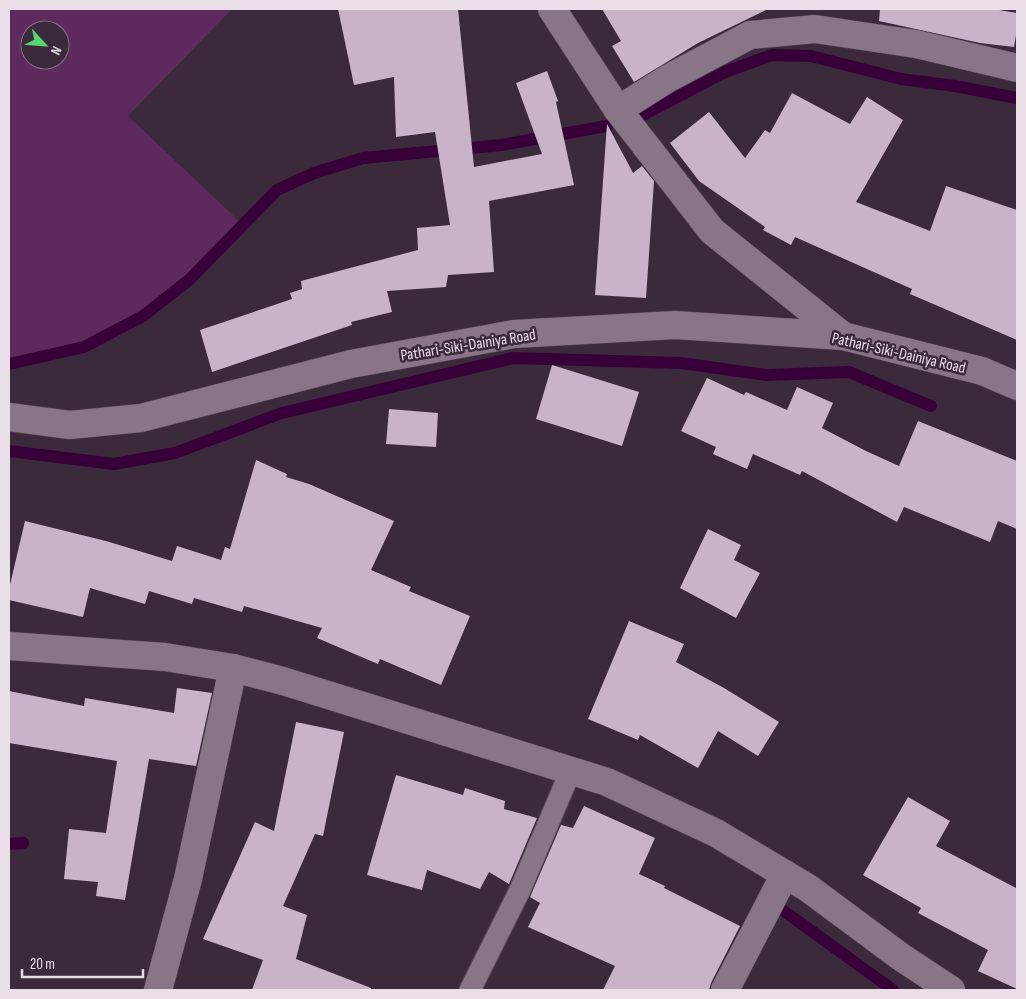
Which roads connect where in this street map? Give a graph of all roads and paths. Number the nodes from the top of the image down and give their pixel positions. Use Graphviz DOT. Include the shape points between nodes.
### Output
graph roads {
  1 [pos="552,9"];
  2 [pos="1017,68"];
  3 [pos="618,110"];
  4 [pos="843,336"];
  5 [pos="1017,386"];
  6 [pos="9,417"];
  7 [pos="9,646"];
  8 [pos="233,668"];
  9 [pos="571,770"];
  10 [pos="785,874"];
  11 [pos="158,990"];
  12 [pos="470,990"];
  13 [pos="726,990"];
  14 [pos="951,990"];
  1 -- 3 [label="street"];
  2 -- 3 [label="street" via="916,44 815,30 750,35 667,79"];
  3 -- 4 [label="street" via="712,231"];
  4 -- 5 [label="street, Pathari-Siki-Dainiya Road" via="982,371"];
  4 -- 6 [label="street, Pathari-Siki-Dainiya Road" via="675,325 514,334 351,364 141,418 70,425"];
  7 -- 8 [label="street" via="165,657"];
  8 -- 9 [label="street"];
  8 -- 11 [label="street" via="188,879"];
  9 -- 10 [label="street" via="607,782 716,834"];
  9 -- 12 [label="lane" via="520,890"];
  10 -- 13 [label="street"];
  10 -- 14 [label="street"];
}
